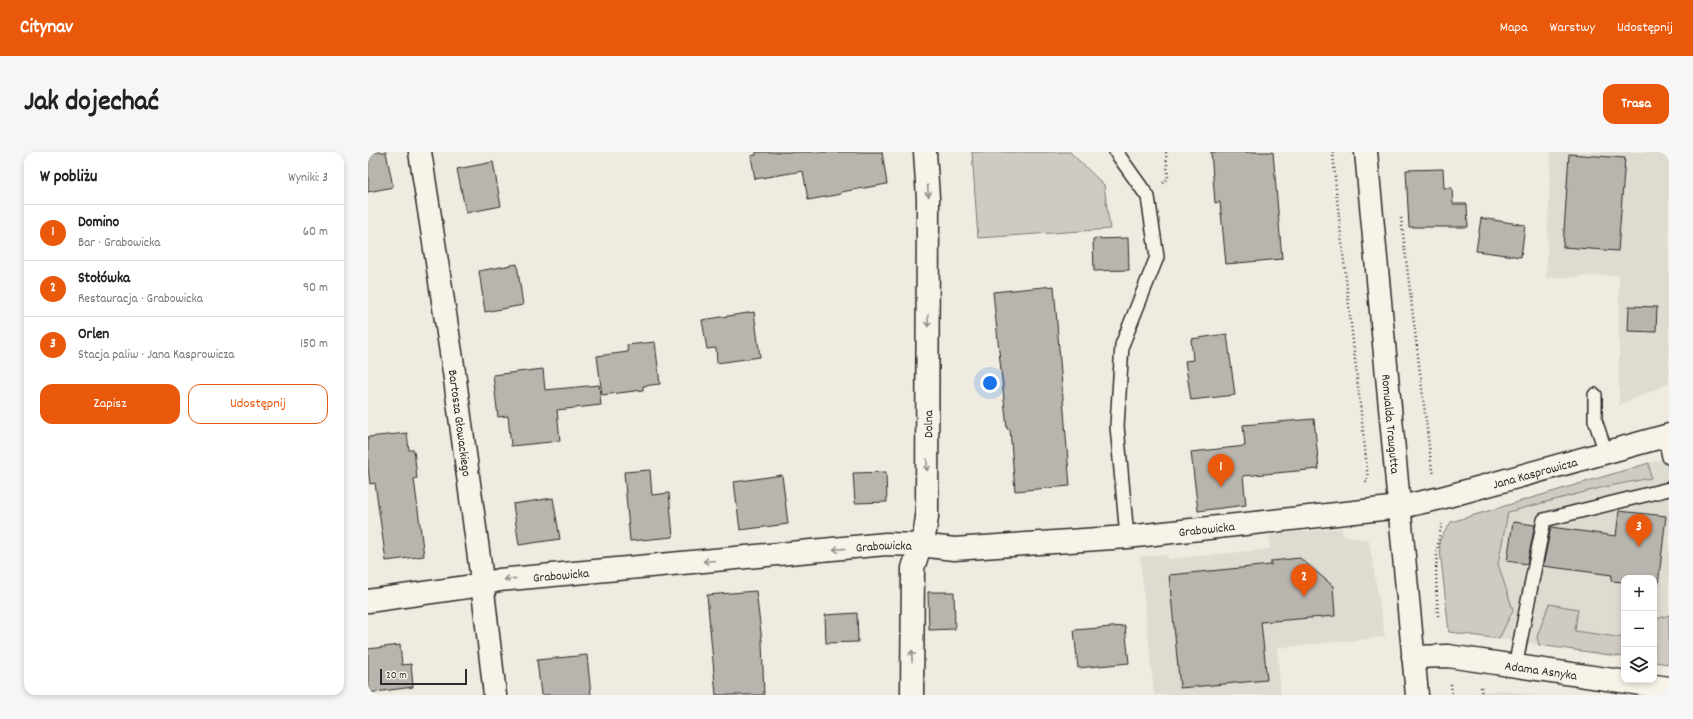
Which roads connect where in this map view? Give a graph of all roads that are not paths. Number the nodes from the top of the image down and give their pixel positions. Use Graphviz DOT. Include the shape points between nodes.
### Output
graph roads {
  1 [pos="420,152"];
  2 [pos="925,152"];
  3 [pos="1116,152"];
  4 [pos="1366,152"];
  5 [pos="1595,395"];
  6 [pos="1668,443"];
  7 [pos="1606,453"];
  8 [pos="1669,489"];
  9 [pos="1400,507"];
  10 [pos="1127,537"];
  11 [pos="920,545"];
  12 [pos="481,585"];
  13 [pos="368,601"];
  14 [pos="1413,657"];
  15 [pos="1515,667"];
  16 [pos="1669,688"];
  17 [pos="495,695"];
  18 [pos="912,695"];
  19 [pos="1417,695"];
  1 -- 12 [label="street, Bartosza Głowackiego" via="454,372"];
  2 -- 11 [label="street, Dolna, one-way" via="928,198 927,517"];
  3 -- 10 [label="lane" via="1148,197 1157,258 1122,345 1117,426"];
  4 -- 9 [label="street, Romualda Traugutta"];
  5 -- 7 [label="lane" via="1595,420"];
  6 -- 7 [label="street, Jana Kasprowicza"];
  7 -- 9 [label="street, Jana Kasprowicza"];
  8 -- 15 [label="lane" via="1544,520"];
  9 -- 10 [label="street, Grabowicka"];
  9 -- 14 [label="street, Romualda Traugutta"];
  10 -- 11 [label="street, Grabowicka" via="954,549"];
  11 -- 12 [label="street, Grabowicka, one-way" via="886,544 498,580"];
  18 -- 11 [label="street, Dolna, one-way" via="913,568"];
  12 -- 13 [label="street, Grabowicka"];
  12 -- 17 [label="street, Bartosza Głowackiego"];
  14 -- 15 [label="street, Adama Asnyka" via="1448,656"];
  14 -- 19 [label="street, Romualda Traugutta"];
  15 -- 16 [label="street, Adama Asnyka"];
}
